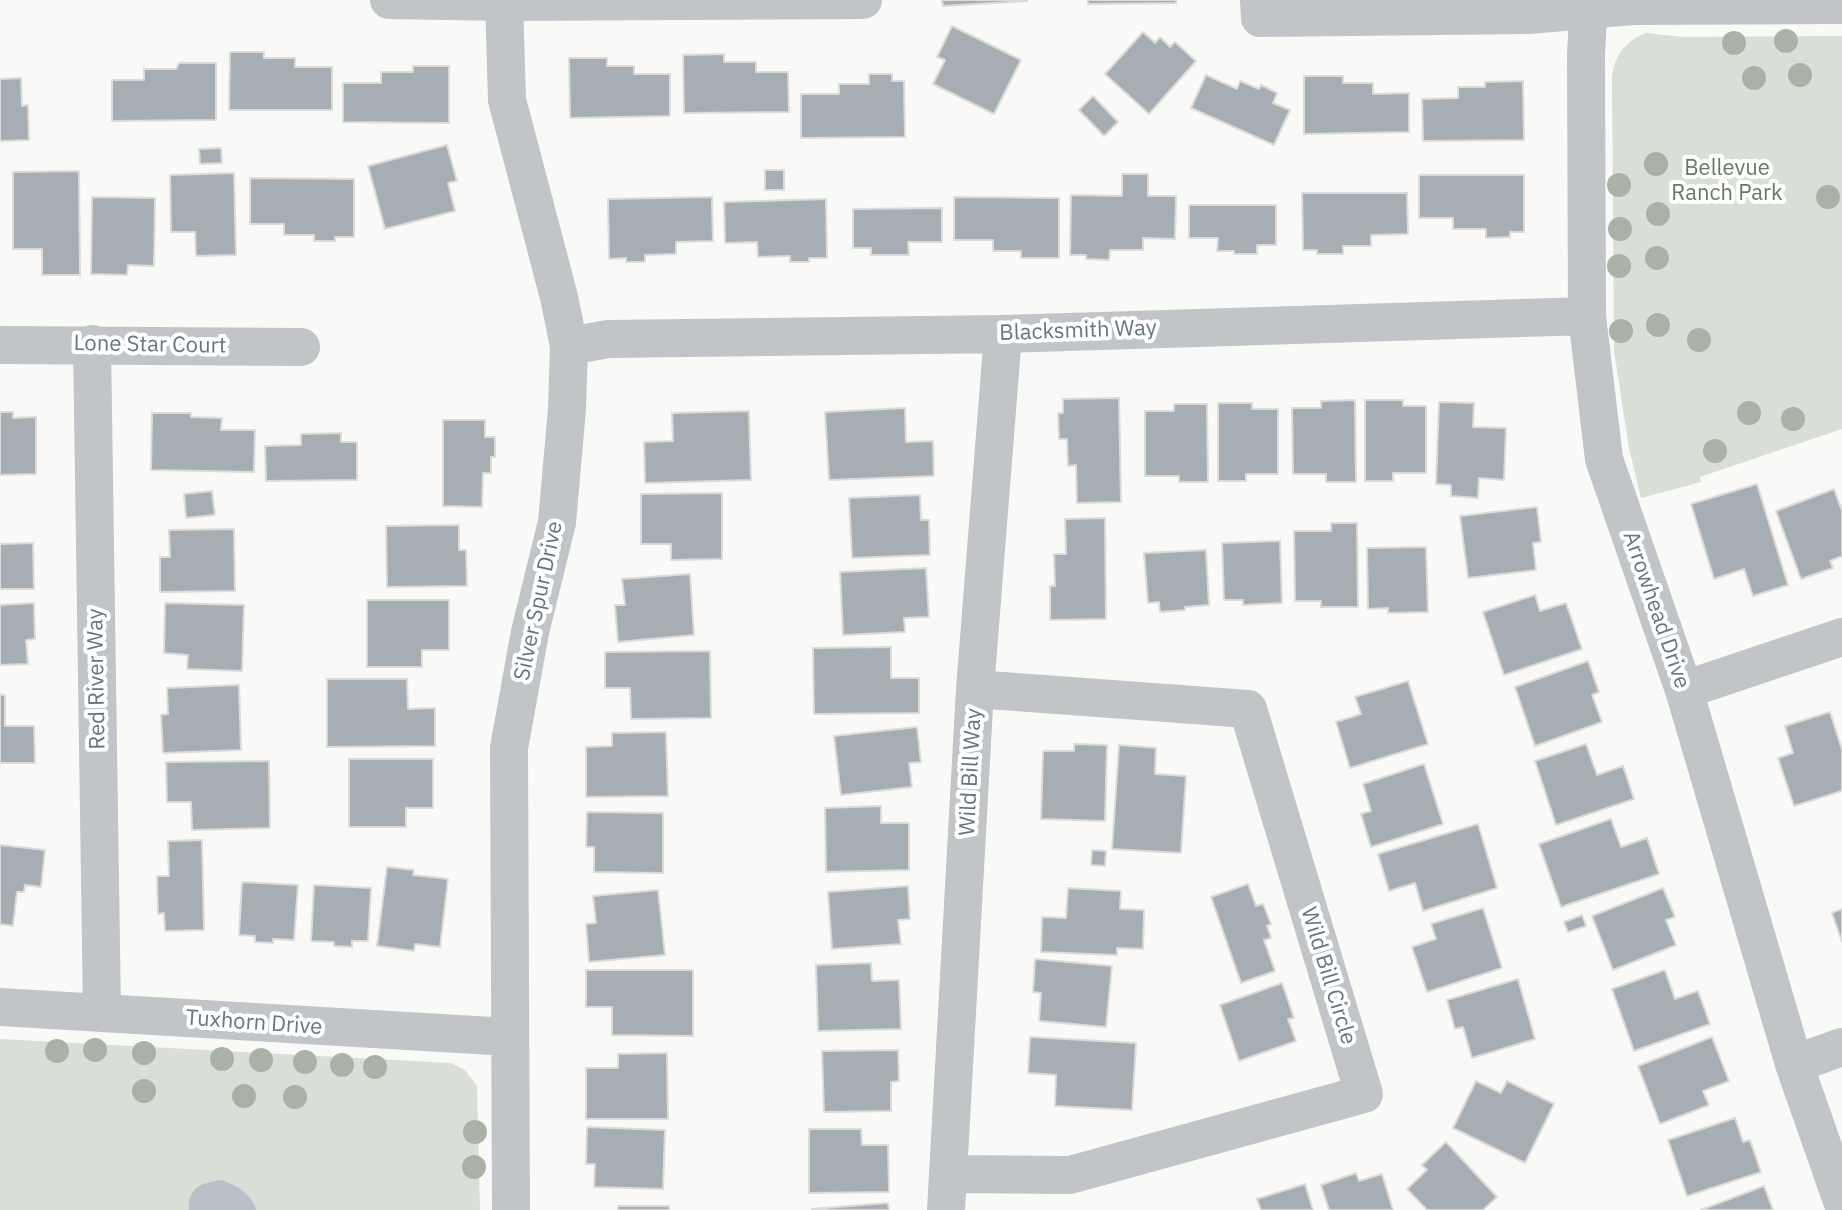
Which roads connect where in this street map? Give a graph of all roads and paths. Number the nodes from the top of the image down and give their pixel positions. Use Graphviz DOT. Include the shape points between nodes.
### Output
graph roads {
  1 [pos="389,0"];
  2 [pos="863,0"];
  3 [pos="504,1"];
  4 [pos="1820,3"];
  5 [pos="1588,4"];
  6 [pos="1260,9"];
  7 [pos="1587,316"];
  8 [pos="1003,334"];
  9 [pos="92,344"];
  10 [pos="0,345"];
  11 [pos="569,346"];
  12 [pos="301,347"];
  13 [pos="1842,637"];
  14 [pos="975,689"];
  15 [pos="1684,690"];
  16 [pos="0,1007"];
  17 [pos="102,1013"];
  18 [pos="509,1037"];
  19 [pos="1842,1047"];
  20 [pos="1794,1064"];
  21 [pos="947,1192"];
  22 [pos="1842,1201"];
  23 [pos="511,1210"];
  1 -- 3 [label="street"];
  2 -- 3 [label="street"];
  3 -- 11 [label="street, Silver Spur Drive" via="507,100"];
  4 -- 5 [label="street"];
  5 -- 6 [label="street" via="1528,15"];
  5 -- 7 [label="street, Arrowhead Drive"];
  7 -- 8 [label="street, Blacksmith Way"];
  7 -- 15 [label="street, Arrowhead Drive" via="1604,459"];
  8 -- 11 [label="street, Blacksmith Way" via="608,339"];
  8 -- 14 [label="street, Wild Bill Way"];
  9 -- 10 [label="street, Lone Star Court"];
  9 -- 12 [label="street, Lone Star Court"];
  9 -- 17 [label="street, Red River Way"];
  11 -- 18 [label="street, Silver Spur Drive" via="557,522 509,748"];
  13 -- 15 [label="street"];
  14 -- 21 [label="street, Wild Bill Way"];
  14 -- 21 [label="street, Wild Bill Circle" via="1248,709 1364,1094 1070,1175"];
  15 -- 20 [label="street, Arrowhead Drive"];
  16 -- 17 [label="street, Tuxhorn Drive"];
  17 -- 18 [label="street, Tuxhorn Drive"];
  18 -- 23 [label="street, Silver Spur Drive"];
  19 -- 20 [label="street"];
  20 -- 22 [label="street, Arrowhead Drive"];
}
